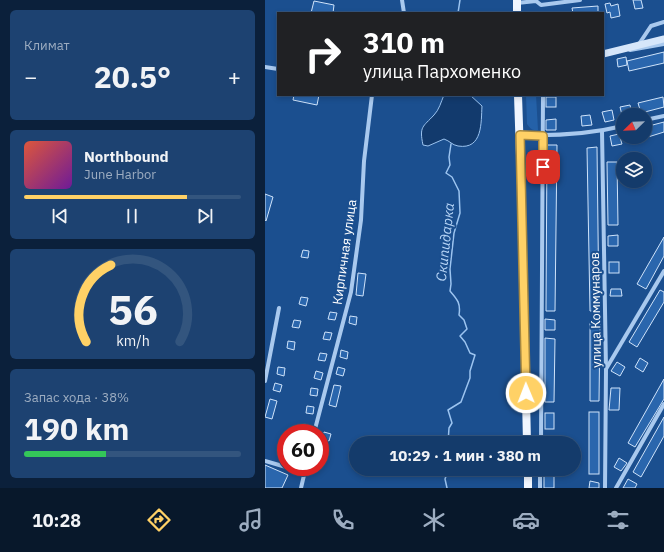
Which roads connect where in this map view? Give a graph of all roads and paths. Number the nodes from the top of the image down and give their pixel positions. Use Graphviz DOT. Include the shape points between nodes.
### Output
graph roads {
  1 [pos="402,0"];
  2 [pos="579,0"];
  3 [pos="536,1"];
  4 [pos="517,2"];
  5 [pos="404,12"];
  6 [pos="664,22"];
  7 [pos="664,39"];
  8 [pos="664,44"];
  9 [pos="638,46"];
  10 [pos="614,52"];
  11 [pos="604,54"];
  12 [pos="265,67"];
  13 [pos="277,69"];
  14 [pos="372,96"];
  15 [pos="518,96"];
  16 [pos="543,96"];
  17 [pos="664,116"];
  18 [pos="652,119"];
  19 [pos="616,128"];
  20 [pos="602,131"];
  21 [pos="520,135"];
  22 [pos="543,136"];
  23 [pos="664,271"];
  24 [pos="279,308"];
  25 [pos="606,369"];
  26 [pos="265,381"];
  27 [pos="664,404"];
  28 [pos="316,424"];
  29 [pos="527,436"];
  30 [pos="541,436"];
  31 [pos="265,461"];
  32 [pos="277,464"];
  33 [pos="304,476"];
  34 [pos="528,476"];
  35 [pos="541,476"];
  36 [pos="301,488"];
  37 [pos="528,488"];
  38 [pos="540,488"];
  39 [pos="605,488"];
  40 [pos="616,488"];
  1 -- 5 [label="street"];
  2 -- 3 [label="street" via="541,6"];
  3 -- 4 [label="street"];
  6 -- 9 [label="street" via="651,26"];
  7 -- 9 [label="street"];
  8 -- 10 [label="street"];
  9 -- 10 [label="street"];
  10 -- 11 [label="street"];
  12 -- 13 [label="street"];
  14 -- 28 [label="street, Кирпичная улица" via="364,161 361,220 351,292"];
  15 -- 21 [label="main road"];
  16 -- 22 [label="street"];
  17 -- 18 [label="street"];
  19 -- 20 [label="street"];
  20 -- 22 [label="street"];
  20 -- 25 [label="street, улица Коммунаров"];
  21 -- 22 [label="street"];
  21 -- 29 [label="main road"];
  22 -- 30 [label="street"];
  23 -- 25 [label="street"];
  24 -- 26 [label="street"];
  25 -- 39 [label="street, улица Коммунаров"];
  27 -- 40 [label="street"];
  31 -- 32 [label="street"];
  33 -- 36 [label="street"];
  34 -- 37 [label="main road"];
  35 -- 38 [label="street"];
}
